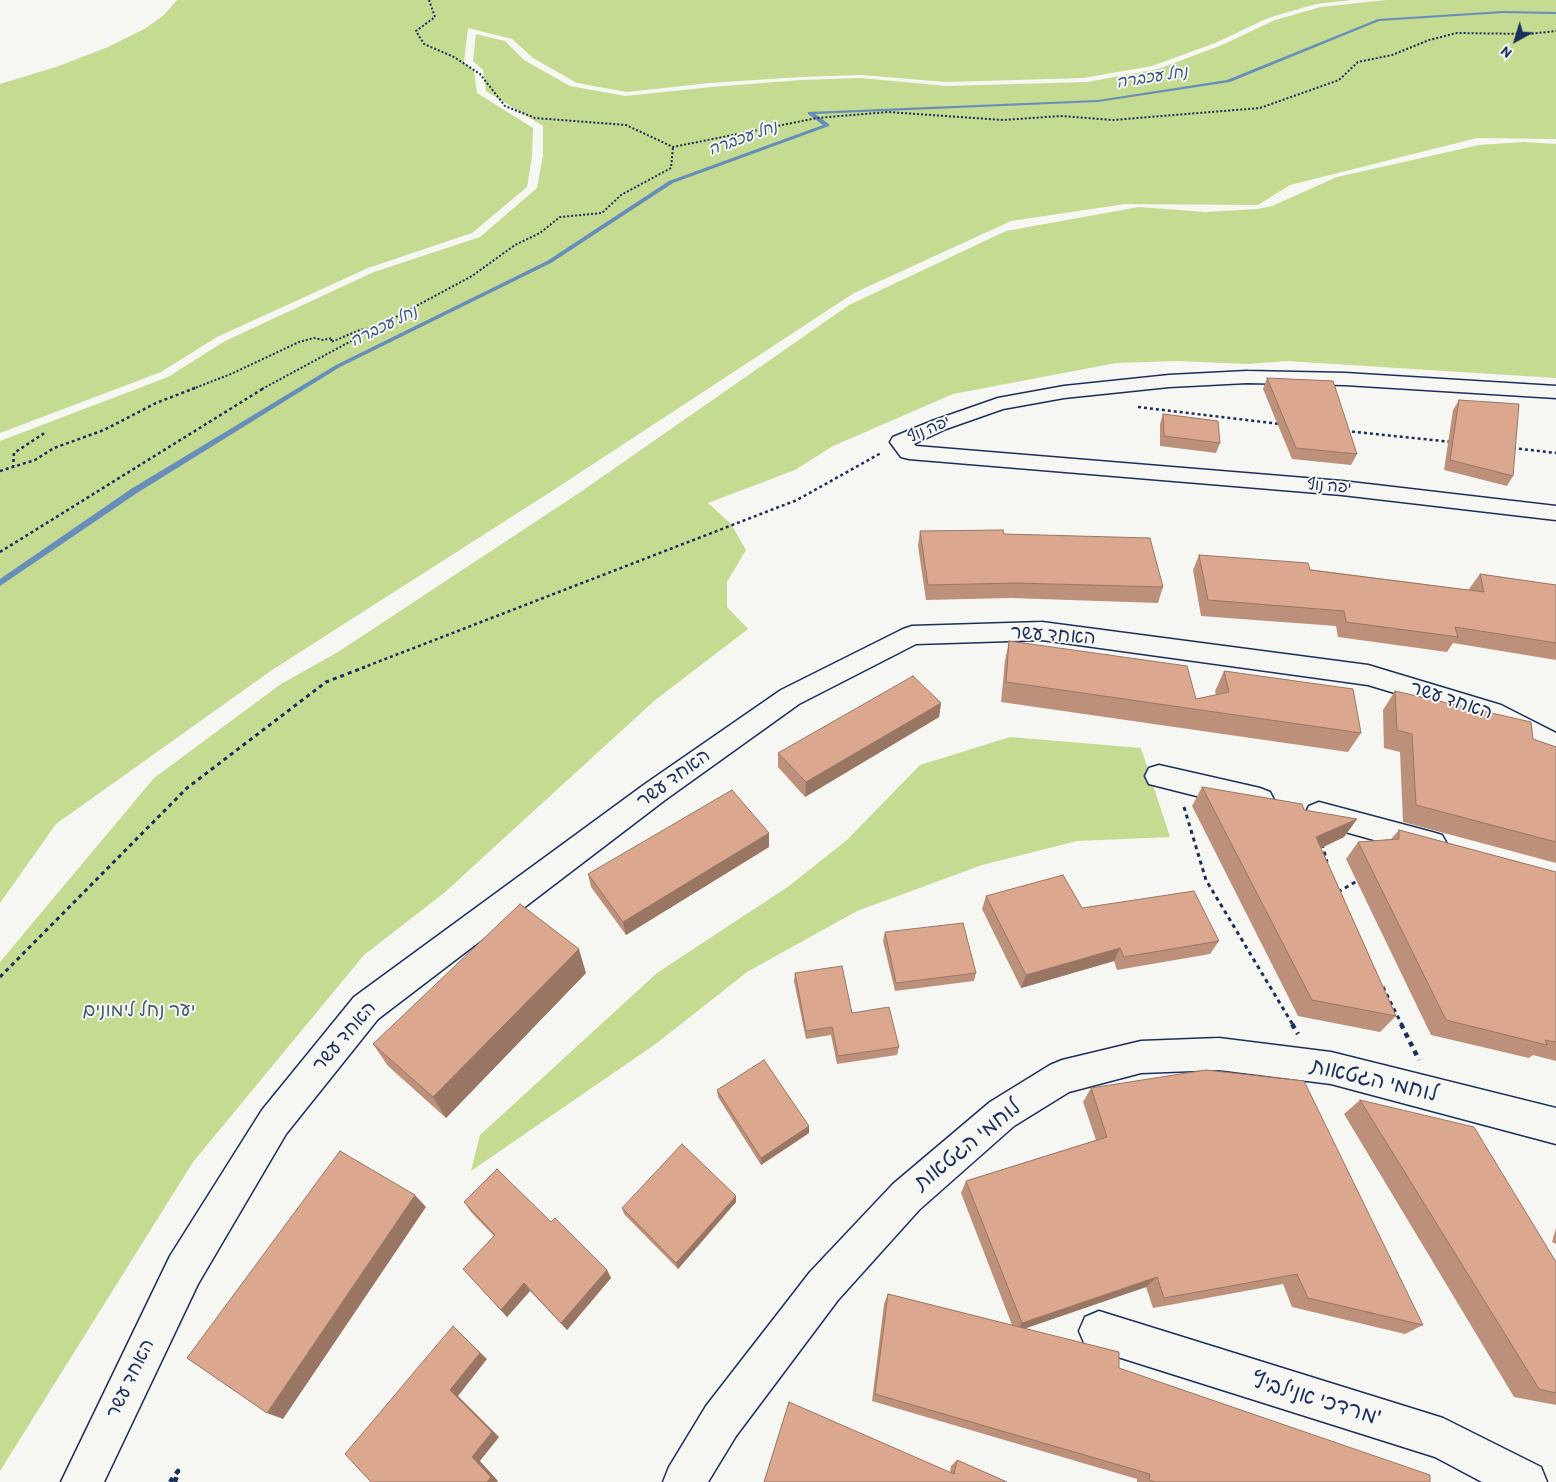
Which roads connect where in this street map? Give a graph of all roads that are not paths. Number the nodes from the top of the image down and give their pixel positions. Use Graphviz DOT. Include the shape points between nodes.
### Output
graph roads {
  1 [pos="1556,392"];
  2 [pos="1556,513"];
  3 [pos="1556,746"];
  4 [pos="1167,778"];
  5 [pos="1456,851"];
  6 [pos="1556,1126"];
  7 [pos="1099,1332"];
  8 [pos="82,1482"];
  9 [pos="684,1482"];
  10 [pos="1526,1482"];
  1 -- 2 [label="street, יפה נוף" via="1345,379 1247,377 1169,381 1064,392 998,404 901,442 909,452 1342,488"];
  3 -- 8 [label="street, האחד עשר" via="1491,712 1368,675 1042,631 912,635 790,696 655,792 366,1008 274,1122 184,1270"];
  4 -- 5 [label="street"];
  6 -- 9 [label="street, לוחמי הגטאות" via="1331,1068 1219,1054 1141,1057 1062,1077 1002,1114 906,1197 824,1286 721,1422"];
  7 -- 10 [label="street, מרדכי אנילביץ'" via="1443,1439"];
}
